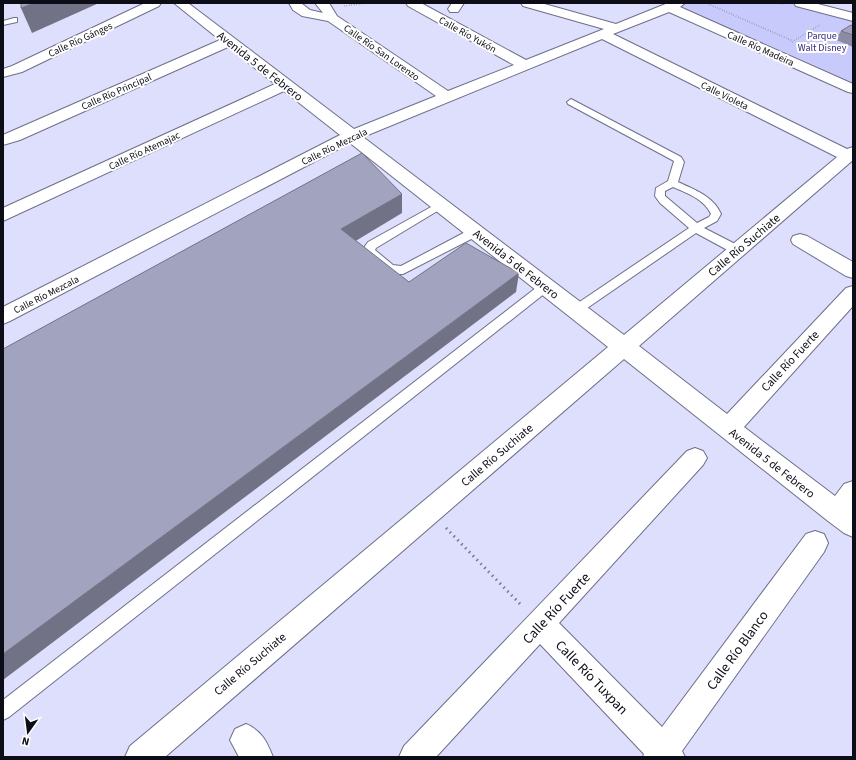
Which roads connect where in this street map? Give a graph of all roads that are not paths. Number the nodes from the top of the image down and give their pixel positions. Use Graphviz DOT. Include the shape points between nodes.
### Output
graph roads {
  1 [pos="156,3"];
  2 [pos="180,3"];
  3 [pos="295,3"];
  4 [pos="321,3"];
  5 [pos="527,3"];
  6 [pos="800,3"];
  7 [pos="421,5"];
  8 [pos="674,5"];
  9 [pos="847,15"];
  10 [pos="332,18"];
  11 [pos="14,20"];
  12 [pos="3,23"];
  13 [pos="609,31"];
  14 [pos="224,37"];
  15 [pos="525,66"];
  16 [pos="3,73"];
  17 [pos="285,85"];
  18 [pos="853,89"];
  19 [pos="447,97"];
  20 [pos="571,102"];
  21 [pos="3,127"];
  22 [pos="351,136"];
  23 [pos="3,140"];
  24 [pos="850,154"];
  25 [pos="673,183"];
  26 [pos="440,205"];
  27 [pos="3,215"];
  28 [pos="696,228"];
  29 [pos="474,232"];
  30 [pos="800,240"];
  31 [pos="737,250"];
  32 [pos="853,271"];
  33 [pos="545,287"];
  34 [pos="853,293"];
  35 [pos="576,310"];
  36 [pos="3,316"];
  37 [pos="623,347"];
  38 [pos="728,429"];
  39 [pos="695,458"];
  40 [pos="853,492"];
  41 [pos="845,519"];
  42 [pos="815,543"];
  43 [pos="541,625"];
  44 [pos="3,711"];
  45 [pos="664,755"];
  46 [pos="141,757"];
  47 [pos="415,757"];
  1 -- 16 [label="street, Calle Río Gánges" via="17,69"];
  2 -- 14 [label="street, Avenida 5 de Febrero"];
  3 -- 10 [label="street" via="305,12"];
  4 -- 10 [label="street, Calle Río San Lorenzo"];
  5 -- 13 [label="street, Calle Violeta"];
  6 -- 9 [label="street"];
  7 -- 15 [label="street, Calle Río Yukón"];
  8 -- 13 [label="street, Calle Río Mezcala"];
  8 -- 18 [label="street, Calle Río Madeira"];
  10 -- 19 [label="street, Calle Río San Lorenzo"];
  11 -- 12 [label="lane"];
  13 -- 15 [label="street, Calle Río Mezcala"];
  13 -- 24 [label="street, Calle Violeta"];
  14 -- 17 [label="street, Avenida 5 de Febrero"];
  14 -- 21 [label="street, Calle Río Principal"];
  14 -- 23 [label="street, Calle Río Principal"];
  15 -- 19 [label="street, Calle Río Mezcala"];
  17 -- 22 [label="street, Avenida 5 de Febrero"];
  17 -- 27 [label="street, Calle Río Atemajac"];
  19 -- 22 [label="street, Calle Río Mezcala"];
  20 -- 25 [label="lane" via="678,159"];
  22 -- 26 [label="street, Avenida 5 de Febrero"];
  22 -- 36 [label="street, Calle Río Mezcala"];
  24 -- 31 [label="street, Calle Río Suchiate"];
  25 -- 28 [label="lane" via="660,190 660,196"];
  25 -- 28 [label="lane" via="709,202 715,208 716,214 712,219"];
  26 -- 29 [label="street, Avenida 5 de Febrero"];
  26 -- 29 [label="lane" via="372,245 370,252 392,270 403,270"];
  28 -- 31 [label="lane"];
  28 -- 35 [label="lane"];
  29 -- 33 [label="street, Avenida 5 de Febrero"];
  30 -- 32 [label="street"];
  31 -- 37 [label="street, Calle Río Suchiate"];
  33 -- 35 [label="street, Avenida 5 de Febrero"];
  33 -- 44 [label="lane"];
  34 -- 38 [label="street, Calle Río Fuerte"];
  35 -- 37 [label="street, Avenida 5 de Febrero"];
  37 -- 38 [label="street, Avenida 5 de Febrero"];
  37 -- 46 [label="street, Calle Río Suchiate"];
  38 -- 41 [label="street, Avenida 5 de Febrero"];
  39 -- 43 [label="street, Calle Río Fuerte"];
  40 -- 41 [label="street"];
  42 -- 45 [label="street, Calle Río Blanco"];
  43 -- 45 [label="street, Calle Río Tuxpan"];
  43 -- 47 [label="street, Calle Río Fuerte"];
}
